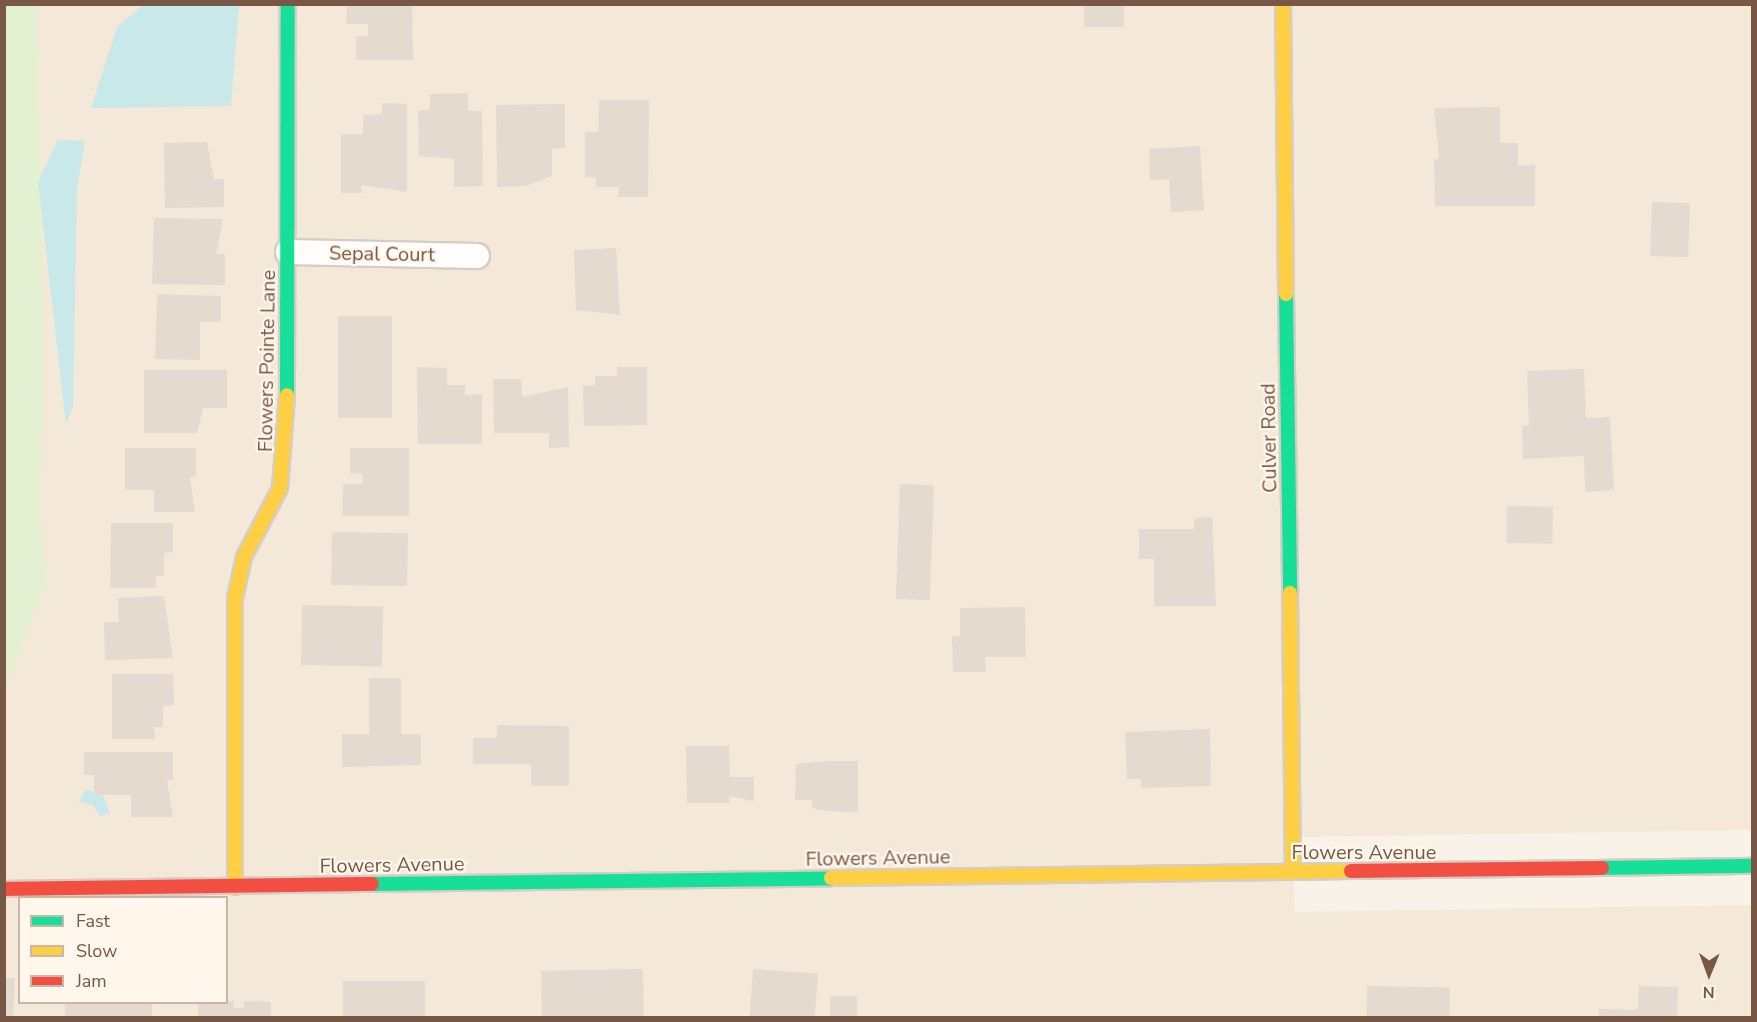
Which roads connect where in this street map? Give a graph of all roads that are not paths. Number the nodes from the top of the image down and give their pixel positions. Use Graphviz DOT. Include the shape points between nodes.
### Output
graph roads {
  1 [pos="288,4"];
  2 [pos="1283,4"];
  3 [pos="288,252"];
  4 [pos="477,256"];
  5 [pos="1752,866"];
  6 [pos="1293,872"];
  7 [pos="235,887"];
  8 [pos="4,889"];
  1 -- 3 [label="street, Flowers Pointe Lane"];
  2 -- 6 [label="street, Culver Road"];
  3 -- 4 [label="street, Sepal Court"];
  3 -- 7 [label="street, Flowers Pointe Lane" via="287,450 280,488 243,557 235,598"];
  5 -- 6 [label="street, Flowers Avenue"];
  6 -- 7 [label="street, Flowers Avenue"];
  7 -- 8 [label="street, Flowers Avenue"];
}
